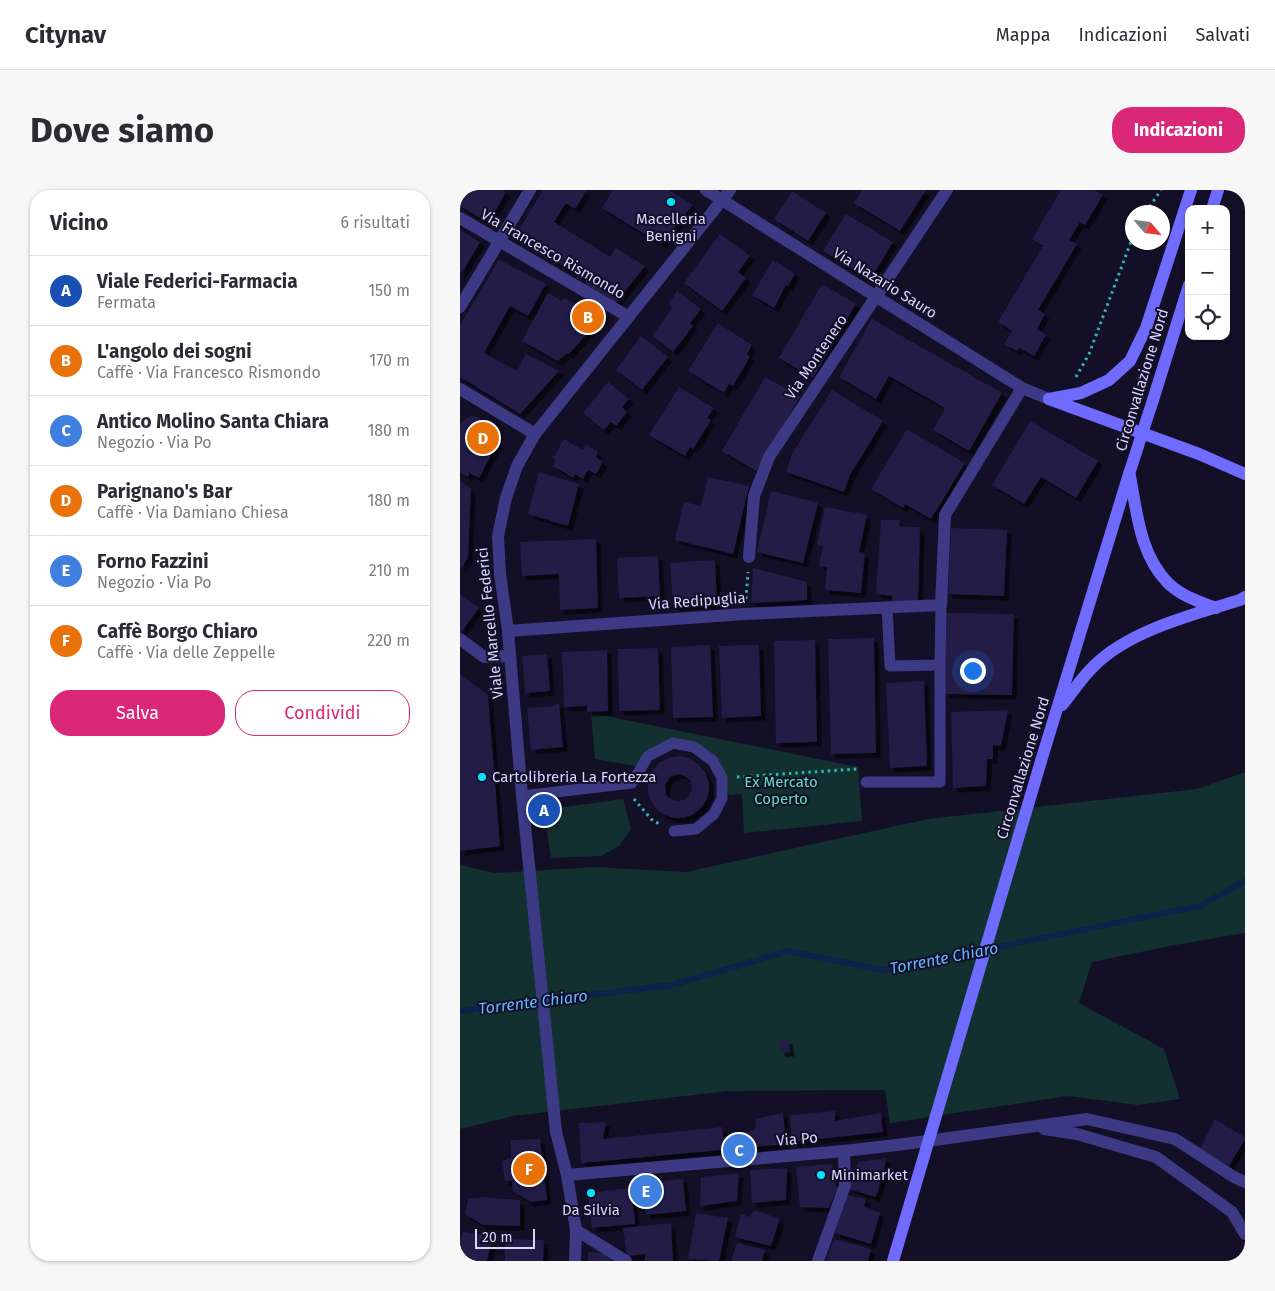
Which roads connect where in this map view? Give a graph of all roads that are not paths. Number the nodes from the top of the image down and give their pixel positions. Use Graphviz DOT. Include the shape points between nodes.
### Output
graph roads {
  1 [pos="530,190"];
  2 [pos="706,190"];
  3 [pos="947,190"];
  4 [pos="1191,190"];
  5 [pos="1218,190"];
  6 [pos="726,195"];
  7 [pos="1213,205"];
  8 [pos="460,218"];
  9 [pos="499,241"];
  10 [pos="1186,295"];
  11 [pos="876,296"];
  12 [pos="460,307"];
  13 [pos="629,317"];
  14 [pos="1022,388"];
  15 [pos="460,389"];
  16 [pos="1050,399"];
  17 [pos="535,434"];
  18 [pos="1129,474"];
  19 [pos="1245,474"];
  20 [pos="749,557"];
  21 [pos="1245,597"];
  22 [pos="941,605"];
  23 [pos="887,607"];
  24 [pos="1216,608"];
  25 [pos="508,631"];
  26 [pos="460,639"];
  27 [pos="510,656"];
  28 [pos="940,665"];
  29 [pos="1058,710"];
  30 [pos="866,782"];
  31 [pos="522,796"];
  32 [pos="674,831"];
  33 [pos="1029,1127"];
  34 [pos="844,1151"];
  35 [pos="567,1175"];
  36 [pos="1245,1182"];
  37 [pos="576,1230"];
  38 [pos="1245,1234"];
  39 [pos="574,1261"];
  40 [pos="626,1261"];
  41 [pos="818,1261"];
  42 [pos="893,1261"];
  1 -- 9 [label="street"];
  2 -- 6 [label="street, Via Nazario Sauro"];
  3 -- 11 [label="street, Via Montenero"];
  4 -- 16 [label="main road" via="1146,328 1130,360 1109,380 1081,393"];
  5 -- 7 [label="main road"];
  6 -- 11 [label="street, Via Nazario Sauro"];
  6 -- 13 [label="street, Viale Marcello Federici"];
  8 -- 9 [label="street, Via Francesco Rismondo"];
  9 -- 12 [label="street"];
  9 -- 13 [label="street, Via Francesco Rismondo"];
  10 -- 18 [label="main road, Circonvallazione Nord, bridge"];
  11 -- 14 [label="street, Via Nazario Sauro"];
  11 -- 20 [label="street, Via Montenero" via="769,457 754,496"];
  13 -- 17 [label="street, Viale Marcello Federici"];
  14 -- 16 [label="street, Via Nazario Sauro"];
  14 -- 22 [label="street" via="945,515"];
  15 -- 17 [label="street"];
  16 -- 19 [label="main road"];
  17 -- 25 [label="street, Viale Marcello Federici" via="514,474 498,536"];
  18 -- 24 [label="main road" via="1140,529 1151,560 1169,584 1192,599"];
  18 -- 29 [label="main road, Circonvallazione Nord"];
  21 -- 24 [label="main road"];
  22 -- 23 [label="street, Via Redipuglia"];
  22 -- 28 [label="lane"];
  23 -- 25 [label="street, Via Redipuglia"];
  23 -- 28 [label="lane" via="890,666"];
  24 -- 29 [label="main road" via="1152,629 1119,646 1094,665"];
  25 -- 27 [label="street, Viale Marcello Federici"];
  26 -- 27 [label="street" via="484,657"];
  27 -- 31 [label="street, Viale Marcello Federici"];
  28 -- 30 [label="lane" via="940,782"];
  29 -- 42 [label="main road, Circonvallazione Nord, bridge"];
  31 -- 32 [label="lane" via="632,784 648,756 673,743 694,747 713,760 722,778 722,798 714,814 696,829"];
  31 -- 35 [label="street, Viale Marcello Federici" via="556,1132"];
  33 -- 34 [label="street, Via Po"];
  33 -- 36 [label="street, Via Po" via="1087,1119 1175,1139"];
  33 -- 38 [label="street" via="1077,1134 1156,1157 1232,1212"];
  34 -- 35 [label="street, Via Po"];
  34 -- 41 [label="street" via="845,1185"];
  35 -- 37 [label="street, Viale Marcello Federici"];
  37 -- 39 [label="street, Viale Marcello Federici"];
  37 -- 40 [label="street"];
}
